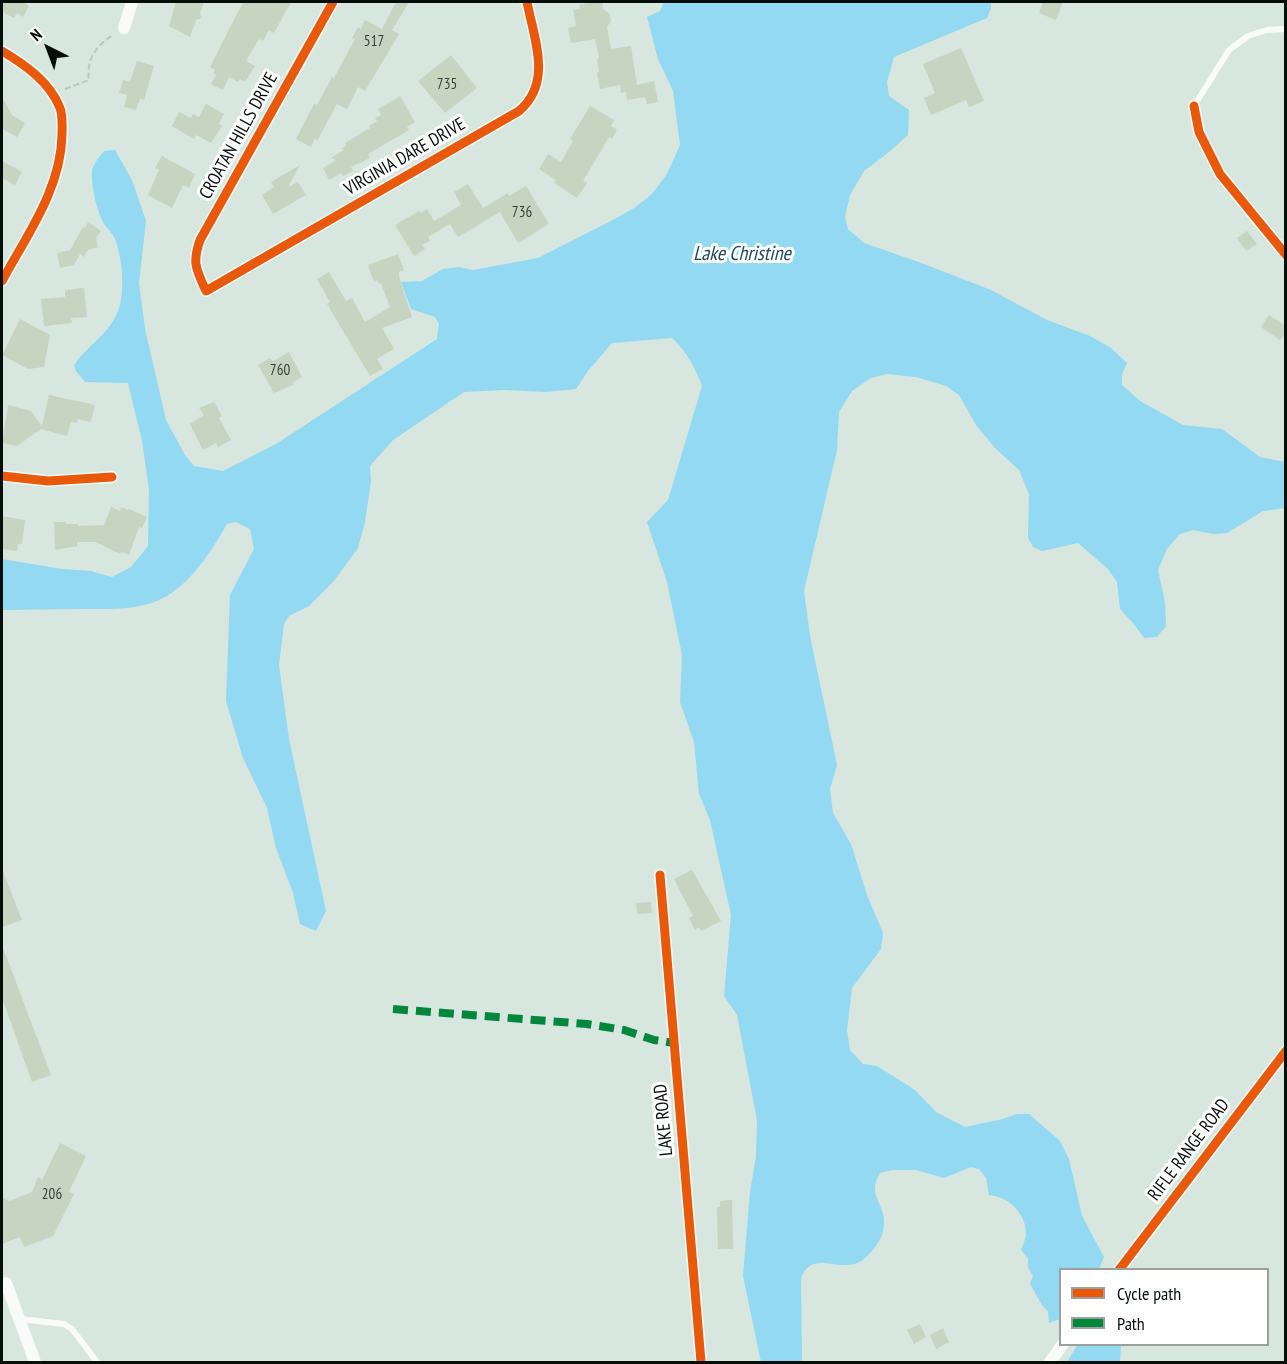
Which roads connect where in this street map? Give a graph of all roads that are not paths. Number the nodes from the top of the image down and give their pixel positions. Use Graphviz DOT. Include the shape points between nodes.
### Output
graph roads {
  1 [pos="132,2"];
  2 [pos="333,2"];
  3 [pos="527,2"];
  4 [pos="124,28"];
  5 [pos="1286,29"];
  6 [pos="2,51"];
  7 [pos="1194,106"];
  8 [pos="1286,255"];
  9 [pos="2,281"];
  10 [pos="206,291"];
  11 [pos="2,476"];
  12 [pos="112,477"];
  13 [pos="660,875"];
  14 [pos="1286,1051"];
  15 [pos="1120,1268"];
  16 [pos="4,1283"];
  17 [pos="19,1319"];
  18 [pos="1062,1346"];
  19 [pos="35,1362"];
  20 [pos="97,1362"];
  21 [pos="701,1362"];
  22 [pos="1050,1362"];
  1 -- 4 [label="street"];
  2 -- 10 [label="street, CROATAN HILLS DRIVE" via="200,240 194,256 195,268"];
  3 -- 10 [label="street, VIRGINIA DARE DRIVE" via="540,68 539,82 527,104"];
  5 -- 7 [label="lane" via="1248,36 1229,50"];
  6 -- 9 [label="street" via="22,63 50,92 60,108 62,123 56,179"];
  7 -- 8 [label="street" via="1199,132 1220,174"];
  11 -- 12 [label="street" via="48,481"];
  13 -- 21 [label="street, LAKE ROAD"];
  14 -- 15 [label="street, RIFLE RANGE ROAD"];
  16 -- 17 [label="street"];
  17 -- 19 [label="street"];
  17 -- 20 [label="lane" via="64,1324"];
  18 -- 22 [label="street"];
}
